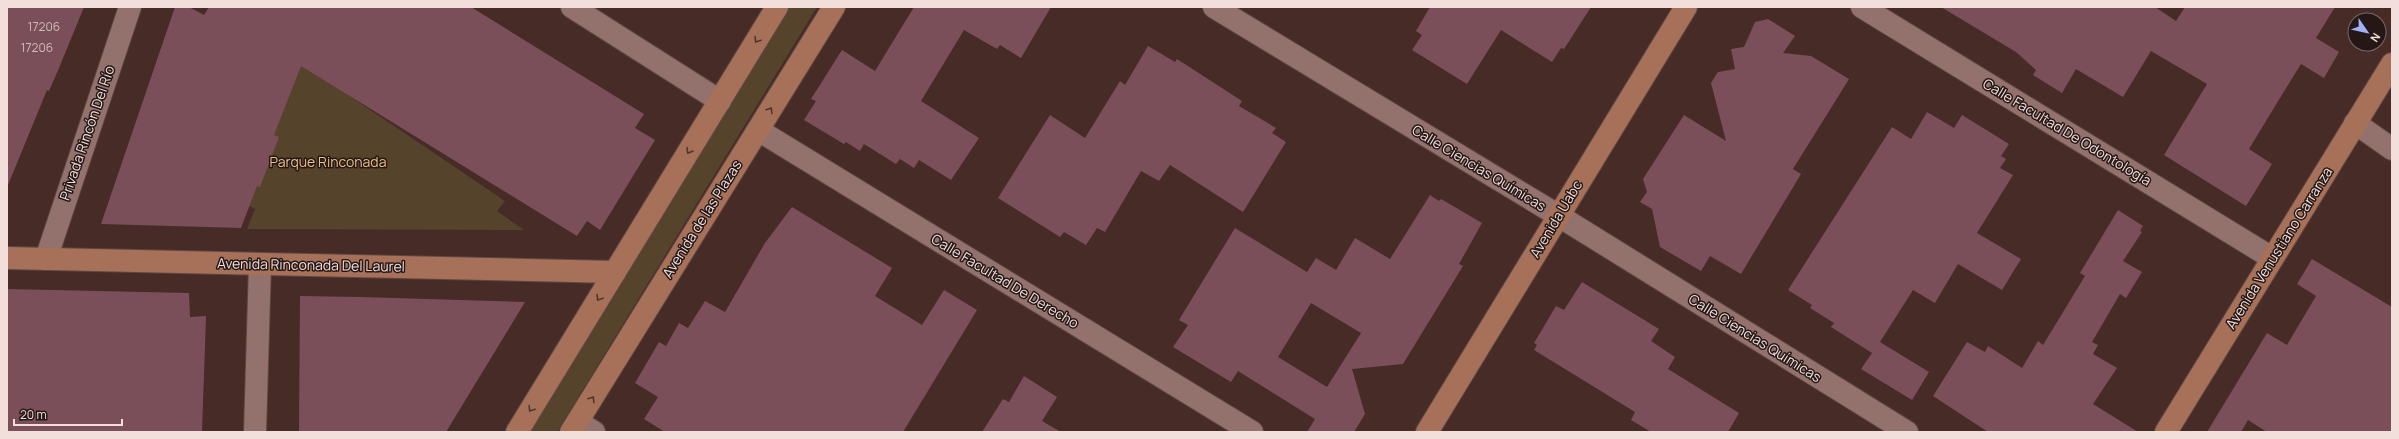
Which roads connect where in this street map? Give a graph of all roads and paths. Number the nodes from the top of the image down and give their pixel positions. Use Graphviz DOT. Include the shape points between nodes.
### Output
graph roads {
  1 [pos="130,7"];
  2 [pos="572,7"];
  3 [pos="777,7"];
  4 [pos="834,7"];
  5 [pos="1214,7"];
  6 [pos="1686,7"];
  7 [pos="1862,7"];
  8 [pos="2392,64"];
  9 [pos="720,101"];
  10 [pos="2355,123"];
  11 [pos="758,130"];
  12 [pos="2392,149"];
  13 [pos="1559,216"];
  14 [pos="7,258"];
  15 [pos="2272,258"];
  16 [pos="46,259"];
  17 [pos="260,264"];
  18 [pos="615,272"];
  19 [pos="581,428"];
  20 [pos="255,432"];
  21 [pos="517,432"];
  22 [pos="1252,432"];
  23 [pos="1427,432"];
  24 [pos="1906,432"];
  25 [pos="2166,432"];
  1 -- 16 [label="street, Privada Rincón Del Río"];
  2 -- 9 [label="street"];
  3 -- 9 [label="street, one-way"];
  11 -- 4 [label="street, Avenida de las Plazas, one-way"];
  5 -- 13 [label="street, Calle Ciencias Químicas"];
  6 -- 13 [label="street, Avenida Uabc"];
  7 -- 15 [label="street, Calle Facultad De Odontología"];
  8 -- 10 [label="street, Avenida Venustiano Carranza"];
  9 -- 18 [label="street, one-way"];
  10 -- 12 [label="street"];
  10 -- 15 [label="street, Avenida Venustiano Carranza"];
  19 -- 11 [label="street, Avenida de las Plazas, one-way"];
  11 -- 22 [label="street, Calle Facultad De Derecho"];
  13 -- 23 [label="street, Avenida Uabc"];
  13 -- 24 [label="street, Calle Ciencias Químicas"];
  14 -- 16 [label="street, Avenida Rinconada Del Laurel"];
  15 -- 25 [label="street, Avenida Venustiano Carranza"];
  16 -- 17 [label="street, Avenida Rinconada Del Laurel"];
  17 -- 18 [label="street, Avenida Rinconada Del Laurel"];
  17 -- 20 [label="street"];
  18 -- 21 [label="street, one-way"];
}
